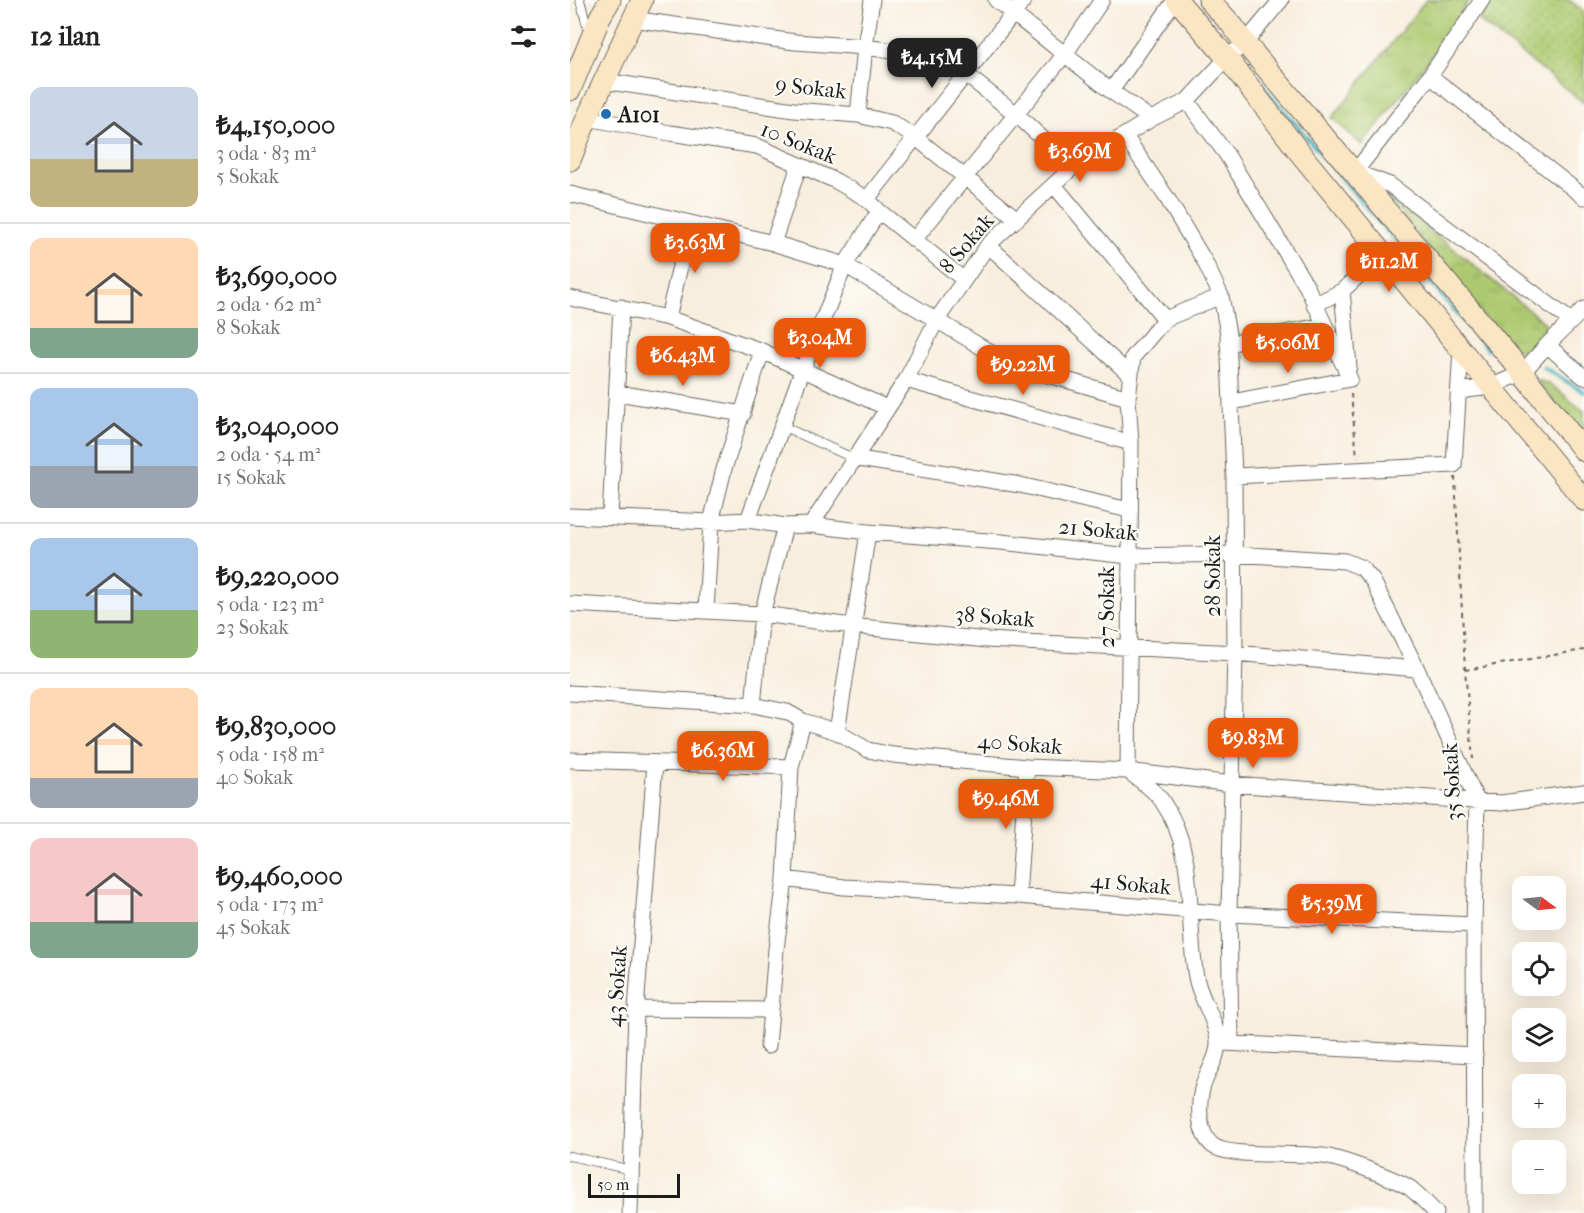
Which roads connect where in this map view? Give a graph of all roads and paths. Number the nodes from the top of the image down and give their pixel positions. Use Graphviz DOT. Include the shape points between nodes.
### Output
graph roads {
  1 [pos="580,0"];
  2 [pos="610,0"];
  3 [pos="642,0"];
  4 [pos="872,0"];
  5 [pos="996,0"];
  6 [pos="1024,0"];
  7 [pos="1102,0"];
  8 [pos="1176,0"];
  9 [pos="1209,0"];
  10 [pos="1281,0"];
  11 [pos="1482,0"];
  12 [pos="1014,13"];
  13 [pos="632,19"];
  14 [pos="591,40"];
  15 [pos="1245,43"];
  16 [pos="865,47"];
  17 [pos="1065,54"];
  18 [pos="1227,58"];
  19 [pos="965,74"];
  20 [pos="1430,76"];
  21 [pos="604,81"];
  22 [pos="570,90"];
  23 [pos="1111,91"];
  24 [pos="1187,101"];
  25 [pos="1016,114"];
  26 [pos="858,115"];
  27 [pos="587,118"];
  28 [pos="1151,119"];
  29 [pos="915,136"];
  30 [pos="1125,136"];
  31 [pos="570,160"];
  32 [pos="799,166"];
  33 [pos="1073,167"];
  34 [pos="1355,172"];
  35 [pos="965,176"];
  36 [pos="1054,185"];
  37 [pos="1582,191"];
  38 [pos="570,194"];
  39 [pos="867,199"];
  40 [pos="879,211"];
  41 [pos="1017,219"];
  42 [pos="690,223"];
  43 [pos="914,240"];
  44 [pos="773,243"];
  45 [pos="988,245"];
  46 [pos="1382,254"];
  47 [pos="844,265"];
  48 [pos="963,279"];
  49 [pos="1342,291"];
  50 [pos="1221,296"];
  51 [pos="570,298"];
  52 [pos="1314,305"];
  53 [pos="621,307"];
  54 [pos="1584,309"];
  55 [pos="668,318"];
  56 [pos="1165,319"];
  57 [pos="936,321"];
  58 [pos="1571,321"];
  59 [pos="1325,325"];
  60 [pos="1228,344"];
  61 [pos="1546,345"];
  62 [pos="1461,349"];
  63 [pos="762,351"];
  64 [pos="802,371"];
  65 [pos="1522,373"];
  66 [pos="1130,375"];
  67 [pos="1584,377"];
  68 [pos="1350,379"];
  69 [pos="906,380"];
  70 [pos="1490,387"];
  71 [pos="1460,392"];
  72 [pos="618,393"];
  73 [pos="1128,398"];
  74 [pos="1232,402"];
  75 [pos="886,408"];
  76 [pos="743,414"];
  77 [pos="782,426"];
  78 [pos="1131,443"];
  79 [pos="1584,452"];
  80 [pos="853,458"];
  81 [pos="1454,465"];
  82 [pos="1358,470"];
  83 [pos="1234,476"];
  84 [pos="1584,500"];
  85 [pos="1129,510"];
  86 [pos="570,516"];
  87 [pos="610,518"];
  88 [pos="748,520"];
  89 [pos="711,522"];
  90 [pos="811,525"];
  91 [pos="785,526"];
  92 [pos="868,532"];
  93 [pos="1234,554"];
  94 [pos="1129,556"];
  95 [pos="570,604"];
  96 [pos="706,611"];
  97 [pos="762,614"];
  98 [pos="852,626"];
  99 [pos="1129,646"];
  100 [pos="1584,650"];
  101 [pos="1235,653"];
  102 [pos="1417,669"];
  103 [pos="1465,670"];
  104 [pos="570,693"];
  105 [pos="753,705"];
  106 [pos="803,721"];
  107 [pos="837,732"];
  108 [pos="570,760"];
  109 [pos="655,763"];
  110 [pos="1474,765"];
  111 [pos="791,767"];
  112 [pos="1027,767"];
  113 [pos="1128,771"];
  114 [pos="1231,784"];
  115 [pos="1584,792"];
  116 [pos="1477,801"];
  117 [pos="785,879"];
  118 [pos="1018,896"];
  119 [pos="1191,911"];
  120 [pos="1228,914"];
  121 [pos="1474,925"];
  122 [pos="636,1009"];
  123 [pos="770,1010"];
  124 [pos="1225,1043"];
  125 [pos="768,1046"];
  126 [pos="1475,1055"];
  127 [pos="570,1156"];
  128 [pos="632,1170"];
  129 [pos="630,1213"];
  130 [pos="1436,1213"];
  131 [pos="1475,1213"];
  1 -- 14 [label="lane"];
  2 -- 14 [label="main road"];
  3 -- 13 [label="main road"];
  4 -- 16 [label="street"];
  5 -- 12 [label="street"];
  6 -- 12 [label="street"];
  7 -- 17 [label="street"];
  8 -- 18 [label="main road"];
  8 -- 23 [label="street"];
  9 -- 15 [label="main road"];
  10 -- 15 [label="street, 8 Sokak"];
  11 -- 20 [label="street"];
  12 -- 17 [label="street"];
  12 -- 19 [label="street"];
  13 -- 16 [label="street" via="795,42"];
  13 -- 21 [label="main road"];
  14 -- 22 [label="main road"];
  15 -- 18 [label="street, 8 Sokak"];
  15 -- 34 [label="main road"];
  16 -- 19 [label="street" via="936,57"];
  16 -- 26 [label="street"];
  17 -- 23 [label="street"];
  17 -- 25 [label="street"];
  18 -- 24 [label="street, 8 Sokak"];
  18 -- 46 [label="main road"];
  19 -- 25 [label="street"];
  19 -- 29 [label="street"];
  20 -- 34 [label="street"];
  20 -- 37 [label="street"];
  21 -- 26 [label="street, 9 Sokak" via="794,110"];
  21 -- 27 [label="main road"];
  23 -- 28 [label="street"];
  24 -- 28 [label="street, 8 Sokak"];
  24 -- 52 [label="street" via="1227,155"];
  25 -- 33 [label="street"];
  25 -- 35 [label="street"];
  26 -- 29 [label="street, 9 Sokak" via="892,123"];
  27 -- 31 [label="main road"];
  27 -- 32 [label="street, 10 Sokak" via="758,146"];
  28 -- 30 [label="street, 8 Sokak"];
  29 -- 35 [label="street, 9 Sokak"];
  29 -- 39 [label="street"];
  30 -- 33 [label="street, 8 Sokak"];
  30 -- 50 [label="street, 28 Sokak" via="1167,198"];
  32 -- 39 [label="street, 10 Sokak"];
  32 -- 44 [label="street"];
  33 -- 36 [label="street, 8 Sokak"];
  34 -- 58 [label="street" via="1390,184"];
  34 -- 65 [label="main road"];
  35 -- 41 [label="street, 9 Sokak"];
  35 -- 43 [label="street"];
  36 -- 41 [label="street, 8 Sokak"];
  36 -- 56 [label="street"];
  38 -- 42 [label="street"];
  39 -- 40 [label="street, 10 Sokak"];
  40 -- 43 [label="street, 10 Sokak"];
  40 -- 47 [label="street"];
  41 -- 45 [label="street, 8 Sokak"];
  42 -- 44 [label="street"];
  42 -- 55 [label="street"];
  43 -- 48 [label="street, 10 Sokak"];
  44 -- 47 [label="street"];
  45 -- 48 [label="street, 8 Sokak"];
  45 -- 66 [label="street"];
  46 -- 49 [label="street"];
  46 -- 62 [label="main road"];
  47 -- 57 [label="street"];
  47 -- 64 [label="street"];
  48 -- 57 [label="street, 8 Sokak"];
  49 -- 52 [label="street"];
  49 -- 68 [label="street"];
  50 -- 56 [label="street, 27 Sokak"];
  50 -- 60 [label="street, 28 Sokak"];
  51 -- 53 [label="street"];
  52 -- 59 [label="street"];
  53 -- 55 [label="street"];
  53 -- 72 [label="street"];
  54 -- 58 [label="street"];
  55 -- 63 [label="street"];
  56 -- 66 [label="street, 27 Sokak" via="1133,357"];
  57 -- 69 [label="street, 8 Sokak"];
  57 -- 73 [label="street" via="1008,363"];
  58 -- 61 [label="street"];
  59 -- 60 [label="street"];
  59 -- 68 [label="street"];
  60 -- 74 [label="street, 28 Sokak"];
  61 -- 65 [label="street"];
  61 -- 67 [label="street"];
  62 -- 70 [label="main road"];
  62 -- 71 [label="street"];
  63 -- 64 [label="street"];
  63 -- 76 [label="street"];
  64 -- 75 [label="street"];
  64 -- 77 [label="street"];
  65 -- 70 [label="street"];
  65 -- 79 [label="main road"];
  66 -- 73 [label="street, 27 Sokak"];
  68 -- 74 [label="street"];
  68 -- 82 [label="path"];
  69 -- 75 [label="street, 8 Sokak"];
  69 -- 78 [label="street"];
  70 -- 71 [label="street"];
  70 -- 84 [label="main road"];
  71 -- 81 [label="street"];
  72 -- 76 [label="street"];
  72 -- 87 [label="street"];
  73 -- 78 [label="street, 27 Sokak"];
  74 -- 83 [label="street, 28 Sokak"];
  75 -- 80 [label="street, 8 Sokak"];
  76 -- 89 [label="street"];
  77 -- 80 [label="lane"];
  77 -- 88 [label="street"];
  78 -- 85 [label="street, 27 Sokak"];
  80 -- 85 [label="street" via="1020,485"];
  80 -- 90 [label="street, 8 Sokak"];
  81 -- 82 [label="street"];
  81 -- 103 [label="path, 35 Sokak"];
  82 -- 83 [label="street"];
  83 -- 93 [label="street, 28 Sokak"];
  85 -- 94 [label="street, 27 Sokak"];
  86 -- 87 [label="street, 21 Sokak"];
  87 -- 89 [label="street, 21 Sokak"];
  88 -- 89 [label="street, 21 Sokak"];
  88 -- 91 [label="street, 21 Sokak"];
  89 -- 96 [label="street"];
  90 -- 91 [label="street, 21 Sokak"];
  90 -- 92 [label="street, 21 Sokak"];
  91 -- 97 [label="street"];
  92 -- 94 [label="street, 21 Sokak"];
  92 -- 98 [label="street"];
  93 -- 94 [label="street, 21 Sokak"];
  93 -- 101 [label="street, 28 Sokak"];
  93 -- 102 [label="street, 21 Sokak" via="1345,561 1362,568 1373,581"];
  94 -- 99 [label="street, 27 Sokak"];
  95 -- 96 [label="street, 38 Sokak"];
  96 -- 97 [label="street, 38 Sokak"];
  97 -- 98 [label="street, 38 Sokak"];
  97 -- 105 [label="street"];
  98 -- 99 [label="street, 38 Sokak" via="987,640"];
  98 -- 107 [label="street"];
  99 -- 101 [label="street, 38 Sokak"];
  99 -- 113 [label="street, 27 Sokak"];
  100 -- 103 [label="path"];
  101 -- 102 [label="street, 38 Sokak"];
  101 -- 114 [label="street, 28 Sokak"];
  102 -- 116 [label="street, 21 Sokak"];
  103 -- 110 [label="path, 35 Sokak"];
  104 -- 105 [label="street, 40 Sokak"];
  105 -- 106 [label="street, 40 Sokak" via="787,712"];
  106 -- 107 [label="street, 40 Sokak"];
  106 -- 111 [label="street"];
  107 -- 112 [label="street, 40 Sokak" via="868,750 893,755"];
  108 -- 109 [label="street"];
  109 -- 111 [label="street"];
  109 -- 122 [label="street, 43 Sokak"];
  111 -- 117 [label="street"];
  112 -- 113 [label="street, 40 Sokak"];
  112 -- 118 [label="street"];
  113 -- 114 [label="street, 40 Sokak"];
  113 -- 119 [label="street" via="1161,799 1179,831"];
  114 -- 116 [label="street, 40 Sokak"];
  114 -- 120 [label="street, 28 Sokak"];
  115 -- 116 [label="street, 40 Sokak" via="1501,803"];
  116 -- 121 [label="street, 35 Sokak"];
  117 -- 118 [label="street, 41 Sokak" via="844,887"];
  117 -- 123 [label="street"];
  118 -- 119 [label="street, 41 Sokak"];
  119 -- 120 [label="street, 41 Sokak"];
  119 -- 124 [label="street" via="1200,994"];
  120 -- 121 [label="street, 41 Sokak"];
  120 -- 124 [label="street, 28 Sokak"];
  121 -- 126 [label="street, 35 Sokak"];
  122 -- 123 [label="street"];
  122 -- 128 [label="street, 43 Sokak"];
  123 -- 125 [label="street"];
  124 -- 126 [label="street"];
  124 -- 130 [label="street" via="1202,1089 1203,1129 1212,1145 1227,1152 1329,1157 1410,1188"];
  126 -- 131 [label="street, 35 Sokak"];
  127 -- 128 [label="lane"];
  128 -- 129 [label="street, 43 Sokak"];
}
